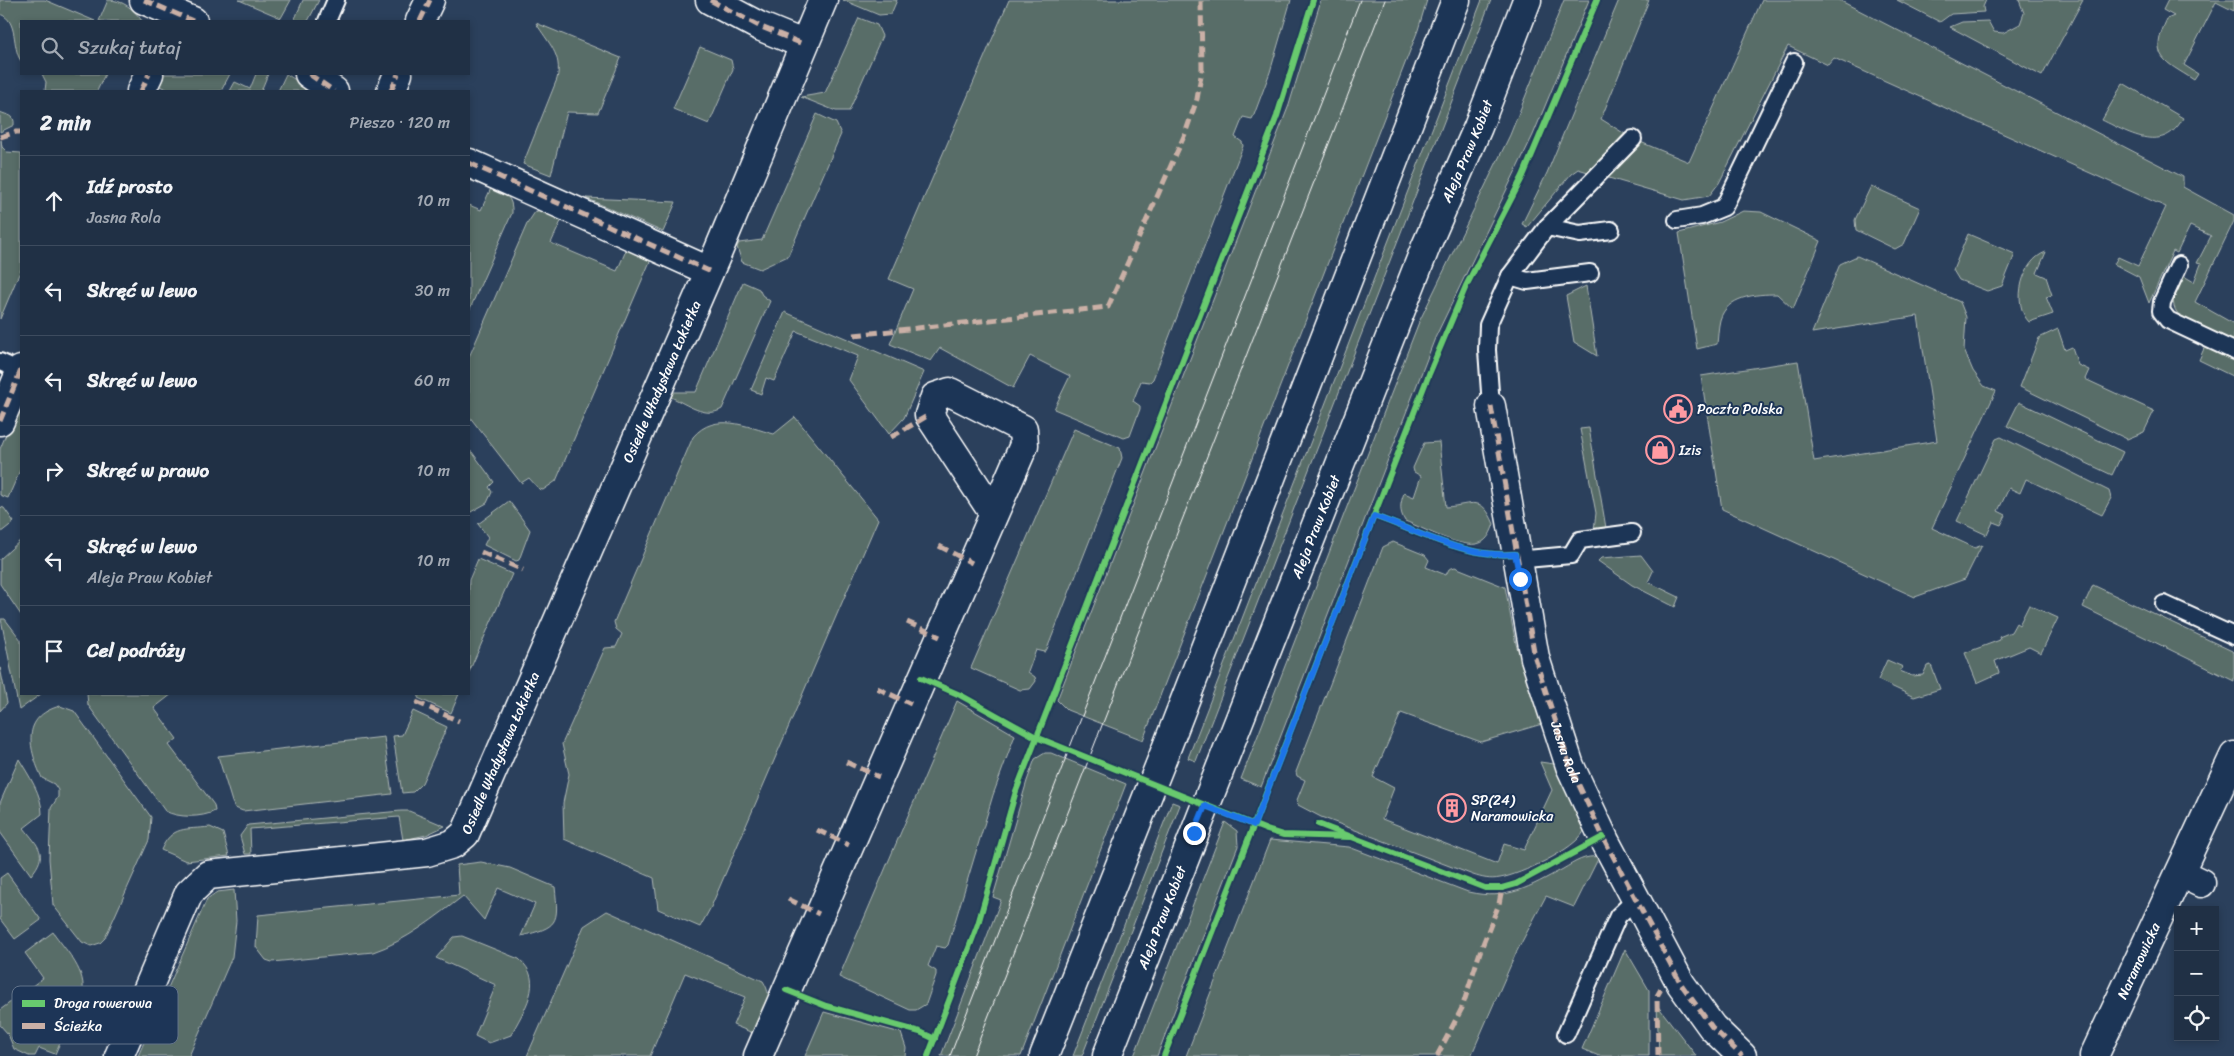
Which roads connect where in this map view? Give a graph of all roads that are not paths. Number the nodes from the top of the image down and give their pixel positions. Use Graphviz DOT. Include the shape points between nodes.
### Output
graph roads {
  1 [pos="144,0"];
  2 [pos="336,0"];
  3 [pos="430,0"];
  4 [pos="710,0"];
  5 [pos="823,0"];
  6 [pos="1456,0"];
  7 [pos="1527,0"];
  8 [pos="179,18"];
  9 [pos="327,20"];
  10 [pos="420,20"];
  11 [pos="803,44"];
  12 [pos="1794,62"];
  13 [pos="149,75"];
  14 [pos="310,75"];
  15 [pos="398,75"];
  16 [pos="141,90"];
  17 [pos="333,90"];
  18 [pos="391,90"];
  19 [pos="1632,138"];
  20 [pos="470,163"];
  21 [pos="1677,220"];
  22 [pos="1547,227"];
  23 [pos="1611,230"];
  24 [pos="2179,265"];
  25 [pos="709,271"];
  26 [pos="1590,274"];
  27 [pos="1510,276"];
  28 [pos="2234,350"];
  29 [pos="0,362"];
  30 [pos="20,371"];
  31 [pos="20,373"];
  32 [pos="1491,406"];
  33 [pos="0,421"];
  34 [pos="994,514"];
  35 [pos="1632,534"];
  36 [pos="1516,560"];
  37 [pos="2164,604"];
  38 [pos="2234,636"];
  39 [pos="2234,756"];
  40 [pos="1636,899"];
  41 [pos="149,986"];
  42 [pos="1566,1034"];
  43 [pos="124,1044"];
  44 [pos="119,1056"];
  45 [pos="758,1056"];
  46 [pos="1044,1056"];
  47 [pos="1107,1056"];
  48 [pos="1742,1056"];
  49 [pos="2094,1056"];
  1 -- 8 [label="street"];
  2 -- 9 [label="lane"];
  3 -- 10 [label="street"];
  4 -- 11 [label="street" via="759,26"];
  5 -- 11 [label="street, Osiedle Władysława Łokietka"];
  6 -- 46 [label="street"];
  7 -- 47 [label="street, Aleja Praw Kobiet" via="1478,127 1422,255"];
  11 -- 25 [label="street, Osiedle Władysława Łokietka"];
  12 -- 21 [label="lane" via="1724,207 1702,216"];
  13 -- 16 [label="street"];
  14 -- 17 [label="street"];
  15 -- 18 [label="street"];
  19 -- 22 [label="lane"];
  20 -- 25 [label="street"];
  22 -- 23 [label="lane" via="1580,234"];
  22 -- 27 [label="lane"];
  24 -- 28 [label="lane" via="2161,311 2168,320"];
  25 -- 41 [label="street, Osiedle Władysława Łokietka" via="465,834 453,844 427,852 208,875 189,893"];
  26 -- 27 [label="lane" via="1526,281"];
  27 -- 32 [label="lane" via="1488,325"];
  29 -- 30 [label="lane"];
  31 -- 33 [label="street"];
  32 -- 36 [label="street, Jasna Rola"];
  34 -- 45 [label="street"];
  35 -- 36 [label="lane" via="1580,540 1571,555"];
  36 -- 40 [label="street, Jasna Rola" via="1535,658 1550,711 1598,828"];
  37 -- 38 [label="lane"];
  39 -- 49 [label="street, Naramowicka" via="2190,878"];
  40 -- 42 [label="lane" via="1618,916"];
  40 -- 48 [label="street, Jasna Rola" via="1681,984 1712,1027"];
  43 -- 44 [label="street, Osiedle Władysława Łokietka"];
}
